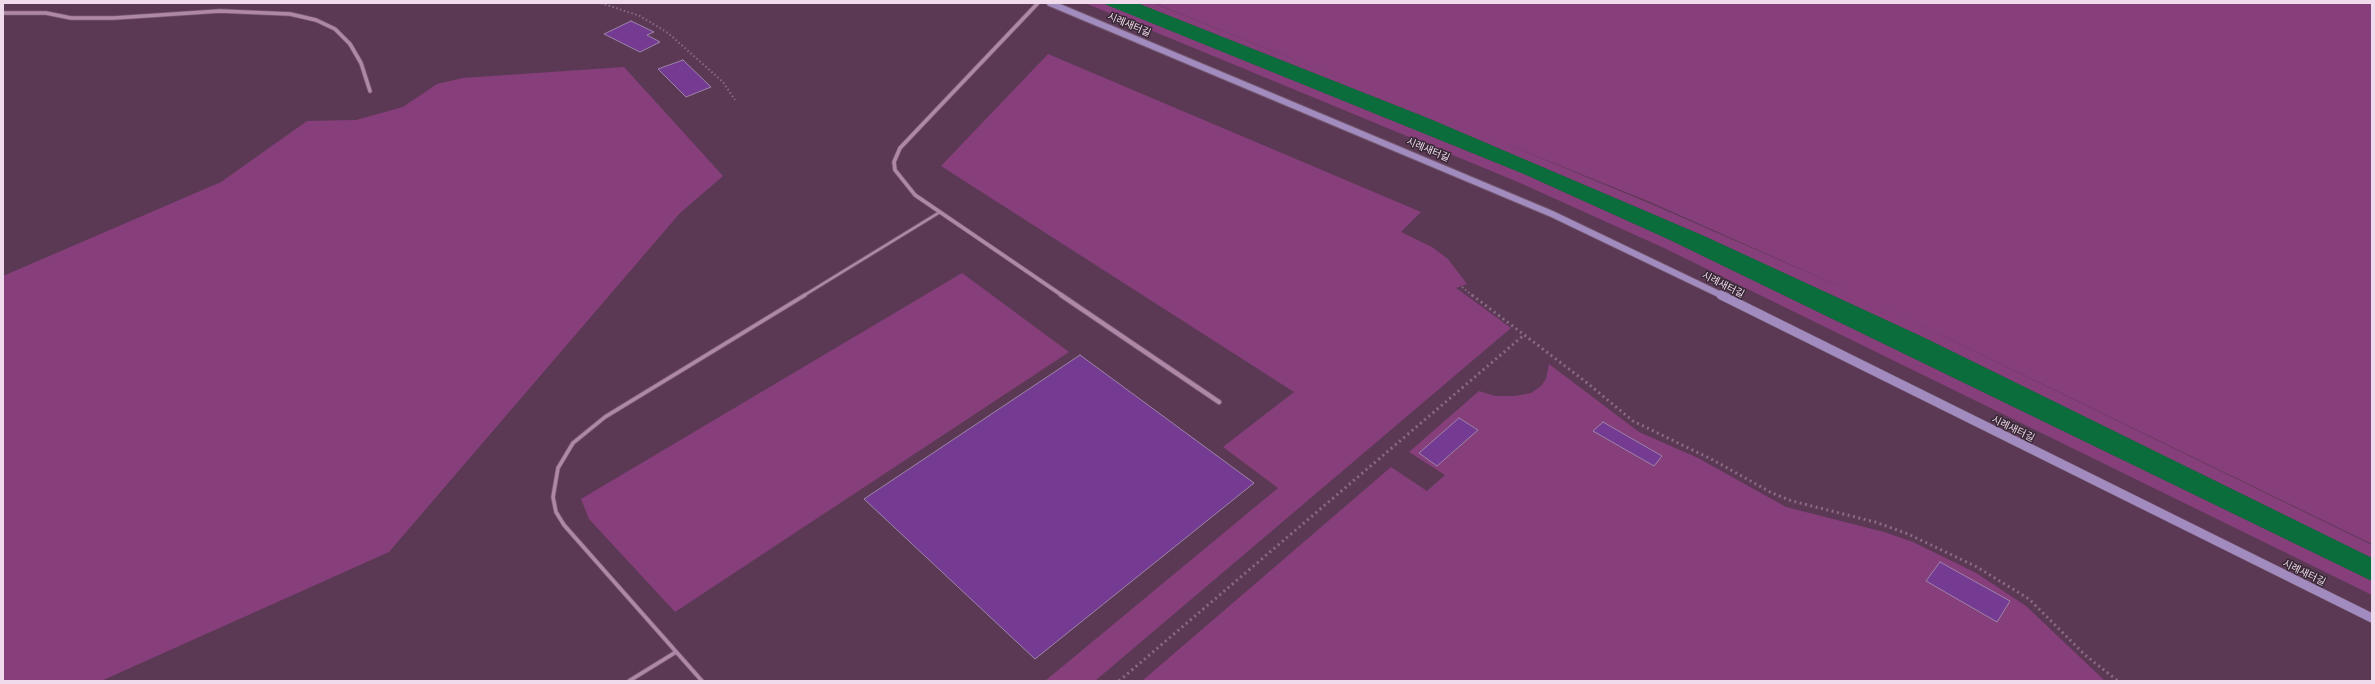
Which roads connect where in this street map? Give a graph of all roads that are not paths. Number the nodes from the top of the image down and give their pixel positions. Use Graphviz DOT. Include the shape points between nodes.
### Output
graph roads {
  1 [pos="1038,3"];
  2 [pos="1050,3"];
  3 [pos="3,13"];
  4 [pos="370,91"];
  5 [pos="940,212"];
  6 [pos="1219,402"];
  7 [pos="2372,618"];
  8 [pos="676,652"];
  9 [pos="629,681"];
  10 [pos="702,681"];
  1 -- 5 [label="street" via="895,156 895,170 903,182"];
  2 -- 7 [label="street, 시례새터길" via="1552,214 1649,259"];
  3 -- 4 [label="street" via="46,13 71,18 114,18 220,11 290,14 316,20 335,29 350,44"];
  5 -- 6 [label="street"];
  5 -- 8 [label="lane" via="605,417 573,443 564,455 558,468 553,497 556,512 564,525"];
  8 -- 9 [label="lane"];
  8 -- 10 [label="lane"];
}
